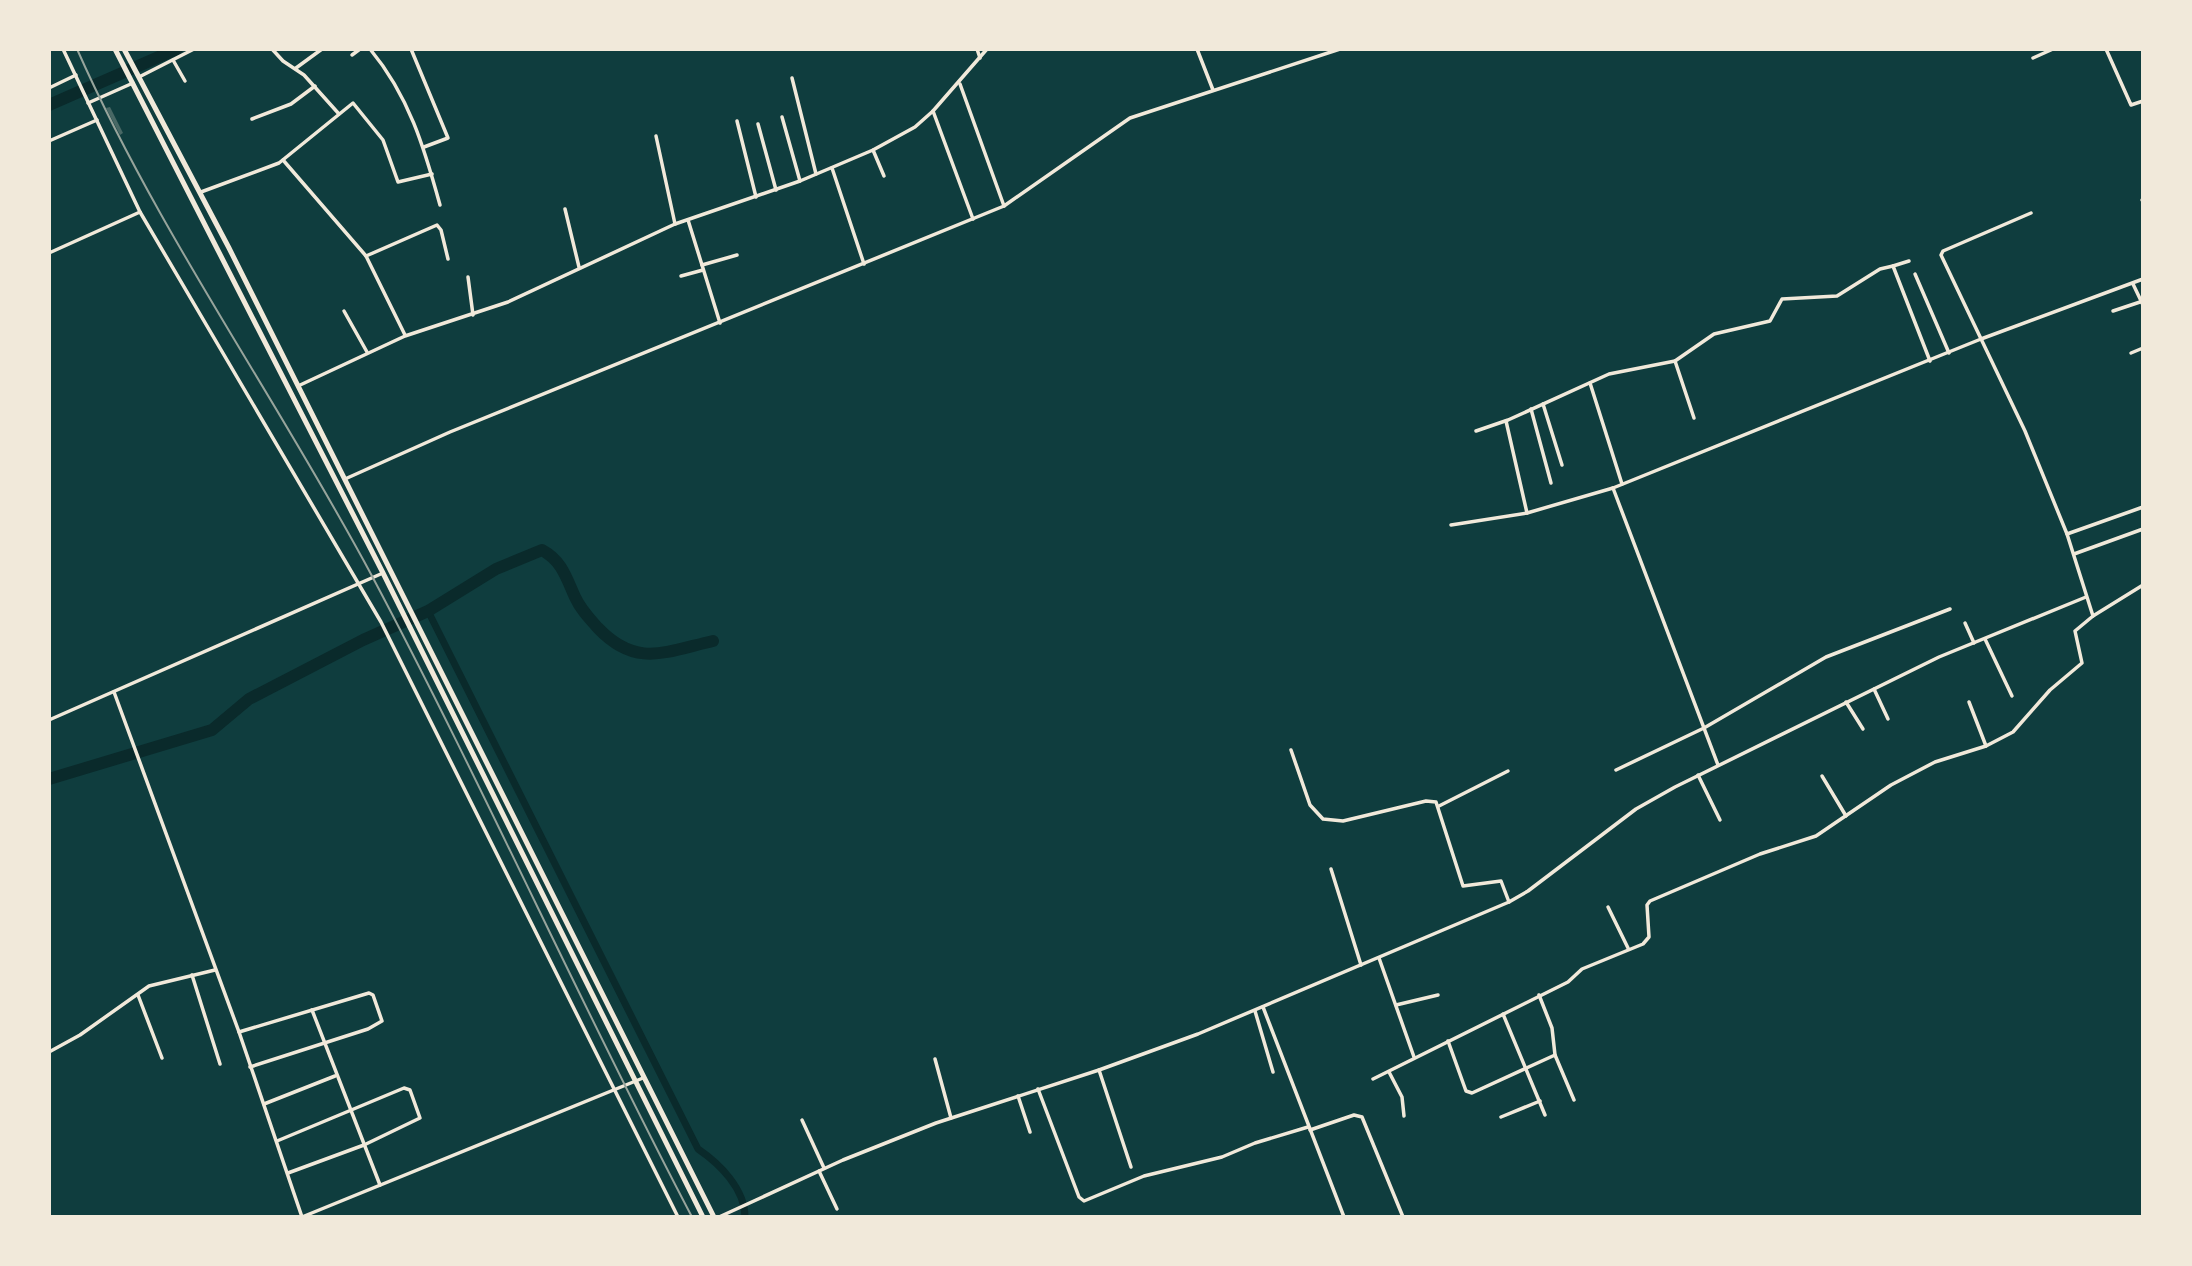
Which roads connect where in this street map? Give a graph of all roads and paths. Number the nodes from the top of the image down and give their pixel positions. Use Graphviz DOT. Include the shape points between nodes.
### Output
graph roads {
  1 [pos="64,49"];
  2 [pos="115,49"];
  3 [pos="124,49"];
  4 [pos="194,49"];
  5 [pos="272,49"];
  6 [pos="322,49"];
  7 [pos="360,49"];
  8 [pos="370,49"];
  9 [pos="411,49"];
  10 [pos="977,49"];
  11 [pos="988,49"];
  12 [pos="1197,49"];
  13 [pos="1340,49"];
  14 [pos="2053,49"];
  15 [pos="2106,49"];
  16 [pos="352,55"];
  17 [pos="980,58"];
  18 [pos="2033,58"];
  19 [pos="173,60"];
  20 [pos="296,68"];
  21 [pos="76,75"];
  22 [pos="139,77"];
  23 [pos="792,78"];
  24 [pos="185,81"];
  25 [pos="133,82"];
  26 [pos="960,84"];
  27 [pos="315,86"];
  28 [pos="49,88"];
  29 [pos="1213,90"];
  30 [pos="2143,101"];
  31 [pos="88,103"];
  32 [pos="933,111"];
  33 [pos="339,114"];
  34 [pos="782,117"];
  35 [pos="252,119"];
  36 [pos="97,120"];
  37 [pos="737,121"];
  38 [pos="758,124"];
  39 [pos="656,136"];
  40 [pos="49,141"];
  41 [pos="424,147"];
  42 [pos="873,150"];
  43 [pos="283,160"];
  44 [pos="832,168"];
  45 [pos="432,174"];
  46 [pos="817,174"];
  47 [pos="884,176"];
  48 [pos="800,181"];
  49 [pos="776,190"];
  50 [pos="198,193"];
  51 [pos="756,197"];
  52 [pos="440,205"];
  53 [pos="1004,206"];
  54 [pos="565,209"];
  55 [pos="140,212"];
  56 [pos="2031,213"];
  57 [pos="973,219"];
  58 [pos="688,220"];
  59 [pos="675,224"];
  60 [pos="218,229"];
  61 [pos="211,234"];
  62 [pos="229,248"];
  63 [pos="220,251"];
  64 [pos="49,253"];
  65 [pos="737,255"];
  66 [pos="366,256"];
  67 [pos="448,259"];
  68 [pos="1909,261"];
  69 [pos="864,264"];
  70 [pos="579,267"];
  71 [pos="702,267"];
  72 [pos="1894,267"];
  73 [pos="1915,274"];
  74 [pos="681,276"];
  75 [pos="468,277"];
  76 [pos="2143,279"];
  77 [pos="2133,284"];
  78 [pos="2143,302"];
  79 [pos="344,311"];
  80 [pos="2113,311"];
  81 [pos="473,315"];
  82 [pos="720,323"];
  83 [pos="405,336"];
  84 [pos="1981,339"];
  85 [pos="2143,348"];
  86 [pos="367,352"];
  87 [pos="1950,353"];
  88 [pos="2131,353"];
  89 [pos="1675,361"];
  90 [pos="1930,361"];
  91 [pos="1590,383"];
  92 [pos="298,386"];
  93 [pos="1543,404"];
  94 [pos="1531,409"];
  95 [pos="1694,418"];
  96 [pos="1506,421"];
  97 [pos="1476,431"];
  98 [pos="1562,465"];
  99 [pos="345,479"];
  100 [pos="1551,483"];
  101 [pos="1622,484"];
  102 [pos="1613,488"];
  103 [pos="2143,507"];
  104 [pos="1527,513"];
  105 [pos="1451,525"];
  106 [pos="2143,529"];
  107 [pos="2067,534"];
  108 [pos="2074,554"];
  109 [pos="383,573"];
  110 [pos="359,584"];
  111 [pos="2143,585"];
  112 [pos="2086,597"];
  113 [pos="1950,609"];
  114 [pos="2093,616"];
  115 [pos="1965,623"];
  116 [pos="1986,639"];
  117 [pos="1974,643"];
  118 [pos="1874,689"];
  119 [pos="114,692"];
  120 [pos="2012,696"];
  121 [pos="1846,702"];
  122 [pos="1969,702"];
  123 [pos="1888,719"];
  124 [pos="49,720"];
  125 [pos="1704,728"];
  126 [pos="1863,729"];
  127 [pos="1986,746"];
  128 [pos="1291,750"];
  129 [pos="1718,765"];
  130 [pos="1616,770"];
  131 [pos="1508,771"];
  132 [pos="1698,775"];
  133 [pos="1822,776"];
  134 [pos="1439,806"];
  135 [pos="1846,816"];
  136 [pos="1720,820"];
  137 [pos="1331,869"];
  138 [pos="1509,902"];
  139 [pos="1608,907"];
  140 [pos="1628,948"];
  141 [pos="1379,958"];
  142 [pos="1362,965"];
  143 [pos="215,970"];
  144 [pos="192,975"];
  145 [pos="137,994"];
  146 [pos="1438,995"];
  147 [pos="1539,995"];
  148 [pos="1395,1005"];
  149 [pos="1263,1007"];
  150 [pos="312,1010"];
  151 [pos="1255,1011"];
  152 [pos="1503,1014"];
  153 [pos="239,1032"];
  154 [pos="1448,1041"];
  155 [pos="324,1043"];
  156 [pos="49,1052"];
  157 [pos="1555,1055"];
  158 [pos="1414,1057"];
  159 [pos="162,1058"];
  160 [pos="935,1059"];
  161 [pos="220,1063"];
  162 [pos="250,1067"];
  163 [pos="1527,1069"];
  164 [pos="1098,1070"];
  165 [pos="1273,1072"];
  166 [pos="1389,1072"];
  167 [pos="335,1076"];
  168 [pos="644,1077"];
  169 [pos="1373,1079"];
  170 [pos="635,1082"];
  171 [pos="1038,1089"];
  172 [pos="617,1090"];
  173 [pos="1018,1096"];
  174 [pos="1574,1100"];
  175 [pos="1540,1101"];
  176 [pos="264,1104"];
  177 [pos="349,1110"];
  178 [pos="1545,1115"];
  179 [pos="1404,1116"];
  180 [pos="1501,1116"];
  181 [pos="951,1118"];
  182 [pos="802,1120"];
  183 [pos="1309,1128"];
  184 [pos="1030,1132"];
  185 [pos="277,1141"];
  186 [pos="364,1144"];
  187 [pos="1131,1167"];
  188 [pos="821,1170"];
  189 [pos="288,1173"];
  190 [pos="380,1185"];
  191 [pos="837,1209"];
  192 [pos="302,1217"];
  193 [pos="678,1217"];
  194 [pos="703,1217"];
  195 [pos="717,1217"];
  196 [pos="1344,1217"];
  197 [pos="1403,1217"];
  1 -- 21 [label="street"];
  2 -- 25 [label="highway"];
  3 -- 22 [label="highway"];
  4 -- 19 [label="street"];
  5 -- 20 [label="street"];
  6 -- 20 [label="street"];
  7 -- 16 [label="street"];
  8 -- 41 [label="street" via="405,99"];
  9 -- 41 [label="street" via="448,137"];
  10 -- 17 [label="street"];
  11 -- 17 [label="street"];
  12 -- 29 [label="street"];
  13 -- 29 [label="street"];
  14 -- 18 [label="street"];
  15 -- 30 [label="street" via="2131,105"];
  17 -- 26 [label="street"];
  19 -- 22 [label="street"];
  19 -- 24 [label="street"];
  20 -- 27 [label="street"];
  21 -- 28 [label="street"];
  21 -- 31 [label="street"];
  22 -- 50 [label="highway"];
  23 -- 46 [label="street"];
  25 -- 31 [label="street"];
  25 -- 61 [label="highway"];
  26 -- 32 [label="street"];
  26 -- 53 [label="street"];
  27 -- 33 [label="street"];
  27 -- 35 [label="street" via="291,104"];
  29 -- 53 [label="street" via="1121,123"];
  31 -- 36 [label="street"];
  32 -- 42 [label="street" via="915,127"];
  32 -- 57 [label="street"];
  33 -- 43 [label="street"];
  33 -- 45 [label="street" via="351,104 357,106 386,144 399,182"];
  34 -- 48 [label="street"];
  36 -- 40 [label="street"];
  36 -- 55 [label="street"];
  37 -- 51 [label="street"];
  38 -- 49 [label="street"];
  39 -- 59 [label="street"];
  41 -- 45 [label="street"];
  42 -- 44 [label="street"];
  42 -- 47 [label="street"];
  43 -- 50 [label="street"];
  43 -- 66 [label="street"];
  44 -- 46 [label="street"];
  44 -- 69 [label="street"];
  45 -- 52 [label="street"];
  46 -- 48 [label="street"];
  48 -- 49 [label="street"];
  49 -- 51 [label="street"];
  50 -- 60 [label="highway"];
  51 -- 58 [label="street"];
  53 -- 57 [label="street"];
  54 -- 70 [label="street"];
  55 -- 64 [label="street"];
  55 -- 110 [label="street"];
  56 -- 84 [label="street" via="1941,253"];
  57 -- 69 [label="street"];
  58 -- 59 [label="street"];
  58 -- 71 [label="street"];
  59 -- 70 [label="street"];
  60 -- 61 [label="highway"];
  60 -- 62 [label="highway"];
  61 -- 63 [label="highway"];
  62 -- 63 [label="highway"];
  62 -- 92 [label="highway"];
  63 -- 109 [label="highway"];
  65 -- 71 [label="street"];
  66 -- 67 [label="street" via="437,225"];
  66 -- 83 [label="street"];
  68 -- 72 [label="street"];
  69 -- 82 [label="street"];
  70 -- 81 [label="street"];
  71 -- 74 [label="street"];
  71 -- 82 [label="street"];
  72 -- 89 [label="street" via="1880,269 1837,296 1782,299 1770,321 1714,334"];
  72 -- 90 [label="street"];
  73 -- 87 [label="street"];
  75 -- 81 [label="street"];
  76 -- 77 [label="street"];
  77 -- 78 [label="street"];
  77 -- 84 [label="street"];
  78 -- 80 [label="street"];
  79 -- 86 [label="street"];
  81 -- 83 [label="street"];
  82 -- 99 [label="street"];
  83 -- 86 [label="street"];
  84 -- 87 [label="street"];
  84 -- 107 [label="street"];
  85 -- 88 [label="street"];
  86 -- 92 [label="street"];
  87 -- 90 [label="street"];
  89 -- 91 [label="street" via="1631,368"];
  89 -- 95 [label="street"];
  90 -- 101 [label="street"];
  91 -- 93 [label="street"];
  91 -- 101 [label="street"];
  92 -- 99 [label="highway"];
  93 -- 94 [label="street"];
  93 -- 98 [label="street"];
  94 -- 96 [label="street"];
  94 -- 100 [label="street"];
  96 -- 97 [label="street"];
  96 -- 104 [label="street"];
  99 -- 168 [label="highway"];
  101 -- 102 [label="street"];
  102 -- 104 [label="street"];
  102 -- 125 [label="street"];
  103 -- 107 [label="street"];
  104 -- 105 [label="street"];
  106 -- 108 [label="street"];
  107 -- 108 [label="street"];
  108 -- 112 [label="street"];
  109 -- 110 [label="street"];
  109 -- 170 [label="highway"];
  110 -- 119 [label="street"];
  110 -- 172 [label="street"];
  111 -- 114 [label="street"];
  112 -- 114 [label="street"];
  112 -- 116 [label="street"];
  113 -- 125 [label="street" via="1826,657"];
  114 -- 127 [label="street" via="2075,631 2082,663 2049,690 2013,732"];
  115 -- 117 [label="street"];
  116 -- 117 [label="street"];
  116 -- 120 [label="street"];
  117 -- 118 [label="street"];
  118 -- 121 [label="street"];
  118 -- 123 [label="street"];
  119 -- 124 [label="street"];
  119 -- 143 [label="street"];
  121 -- 126 [label="street"];
  121 -- 129 [label="street"];
  122 -- 127 [label="street"];
  125 -- 129 [label="street"];
  125 -- 130 [label="street"];
  127 -- 135 [label="street" via="1935,762"];
  128 -- 134 [label="street" via="1310,805 1323,819 1343,821 1433,800"];
  129 -- 132 [label="street"];
  131 -- 134 [label="street"];
  132 -- 136 [label="street"];
  132 -- 138 [label="street" via="1636,809"];
  133 -- 135 [label="street"];
  134 -- 138 [label="street" via="1462,884 1501,881"];
  135 -- 140 [label="street" via="1803,842 1760,854 1650,901 1649,936 1643,944"];
  137 -- 142 [label="street"];
  138 -- 141 [label="street"];
  139 -- 140 [label="street"];
  140 -- 147 [label="street"];
  141 -- 142 [label="street"];
  141 -- 148 [label="street"];
  142 -- 149 [label="street"];
  143 -- 144 [label="street"];
  143 -- 153 [label="street"];
  144 -- 145 [label="street" via="157,982"];
  144 -- 161 [label="street"];
  145 -- 156 [label="street"];
  145 -- 159 [label="street"];
  146 -- 148 [label="street"];
  147 -- 152 [label="street"];
  147 -- 157 [label="street" via="1552,1028"];
  148 -- 158 [label="street"];
  149 -- 151 [label="street"];
  149 -- 183 [label="street"];
  150 -- 153 [label="street"];
  150 -- 155 [label="street"];
  150 -- 155 [label="street" via="373,995 382,1021 379,1024"];
  151 -- 164 [label="street"];
  151 -- 165 [label="street"];
  152 -- 154 [label="street"];
  152 -- 163 [label="street"];
  153 -- 162 [label="street"];
  154 -- 158 [label="street"];
  154 -- 163 [label="street" via="1469,1092"];
  155 -- 162 [label="street"];
  155 -- 167 [label="street"];
  157 -- 163 [label="street"];
  157 -- 174 [label="street"];
  158 -- 166 [label="street"];
  160 -- 181 [label="street"];
  162 -- 176 [label="street"];
  163 -- 175 [label="street"];
  164 -- 171 [label="street"];
  164 -- 187 [label="street"];
  166 -- 169 [label="street"];
  166 -- 179 [label="street" via="1403,1100"];
  167 -- 176 [label="street"];
  167 -- 177 [label="street"];
  168 -- 170 [label="street"];
  168 -- 195 [label="highway"];
  170 -- 172 [label="street"];
  170 -- 194 [label="highway"];
  171 -- 173 [label="street"];
  171 -- 183 [label="street" via="1084,1201 1151,1174 1222,1157"];
  172 -- 190 [label="street"];
  172 -- 193 [label="street"];
  173 -- 181 [label="street"];
  173 -- 184 [label="street"];
  175 -- 178 [label="street"];
  175 -- 180 [label="street"];
  176 -- 185 [label="street"];
  177 -- 185 [label="street"];
  177 -- 186 [label="street"];
  177 -- 186 [label="street" via="404,1088 410,1090 420,1120"];
  181 -- 188 [label="street"];
  182 -- 188 [label="street"];
  183 -- 196 [label="street"];
  183 -- 197 [label="street" via="1354,1115 1362,1117"];
  185 -- 189 [label="street"];
  186 -- 189 [label="street"];
  186 -- 190 [label="street"];
  188 -- 191 [label="street"];
  188 -- 195 [label="street"];
  189 -- 192 [label="street"];
  190 -- 192 [label="street"];
}
